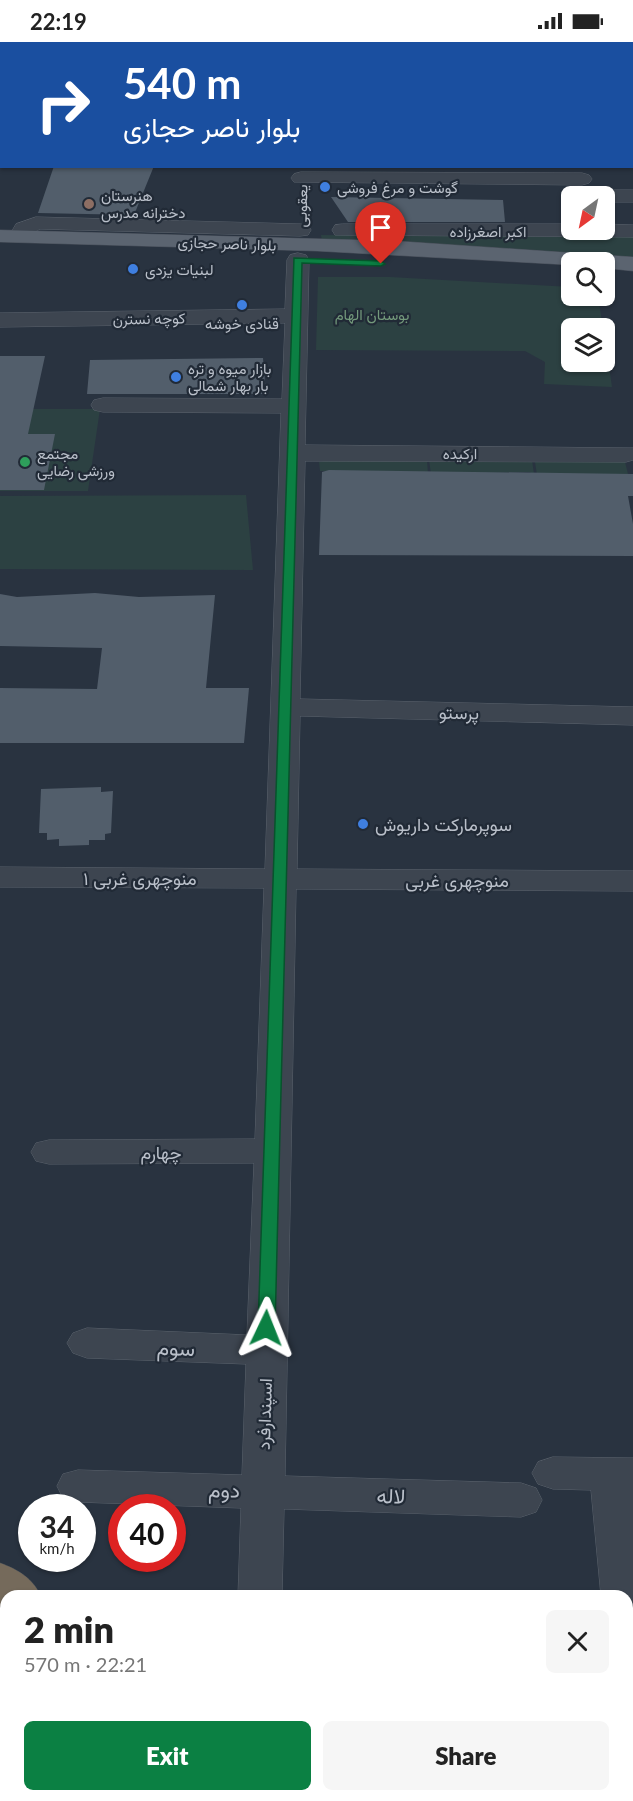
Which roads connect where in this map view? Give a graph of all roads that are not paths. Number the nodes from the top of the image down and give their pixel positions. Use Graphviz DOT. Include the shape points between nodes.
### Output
graph roads {
  1 [pos="584,184"];
  2 [pos="633,196"];
  3 [pos="300,213"];
  4 [pos="343,230"];
  5 [pos="561,230"];
  6 [pos="615,231"];
  7 [pos="633,231"];
  8 [pos="10,236"];
  9 [pos="0,251"];
  10 [pos="633,264"];
  11 [pos="561,272"];
  12 [pos="615,278"];
  13 [pos="633,279"];
  14 [pos="297,316"];
  15 [pos="0,320"];
  16 [pos="103,405"];
  17 [pos="294,406"];
  18 [pos="293,453"];
  19 [pos="626,454"];
  20 [pos="285,707"];
  21 [pos="633,716"];
  22 [pos="0,877"];
  23 [pos="280,879"];
  24 [pos="633,881"];
  25 [pos="272,1151"];
  26 [pos="50,1152"];
  27 [pos="87,1343"];
  28 [pos="266,1350"];
  29 [pos="553,1473"];
  30 [pos="621,1474"];
  31 [pos="78,1486"];
  32 [pos="261,1490"];
  33 [pos="521,1500"];
  34 [pos="260,1590"];
  35 [pos="623,1590"];
  1 -- 2 [label="street"];
  1 -- 3 [label="street"];
  3 -- 8 [label="main road, بلوار ناصر حجازی"];
  3 -- 9 [label="main road, بلوار ناصر حجازی"];
  3 -- 10 [label="main road, بلوار ناصر حجازی" via="531,256"];
  3 -- 11 [label="main road, بلوار ناصر حجازی"];
  3 -- 14 [label="street, اسپندارفرد"];
  4 -- 5 [label="street, اکبر اصغرزاده"];
  6 -- 7 [label="street, اکبر اصغرزاده"];
  12 -- 13 [label="main road"];
  14 -- 15 [label="street, کوچه نسترن"];
  14 -- 17 [label="street, اسپندارفرد"];
  16 -- 17 [label="street"];
  17 -- 18 [label="street, اسپندارفرد"];
  18 -- 19 [label="street, ارکیده"];
  18 -- 20 [label="street, اسپندارفرد"];
  20 -- 21 [label="street, پرستو"];
  20 -- 23 [label="street, اسپندارفرد"];
  22 -- 23 [label="street, منوچهری غربی ۱"];
  23 -- 24 [label="street, منوچهری غربی"];
  23 -- 25 [label="street, اسپندارفرد"];
  25 -- 26 [label="street, چهارم"];
  25 -- 28 [label="street, اسپندارفرد"];
  27 -- 28 [label="street, سوم"];
  28 -- 32 [label="street, اسپندارفرد"];
  29 -- 30 [label="street"];
  30 -- 35 [label="street"];
  31 -- 32 [label="street, دوم"];
  32 -- 33 [label="street, لاله"];
  32 -- 34 [label="street, اسپندارفرد"];
}
